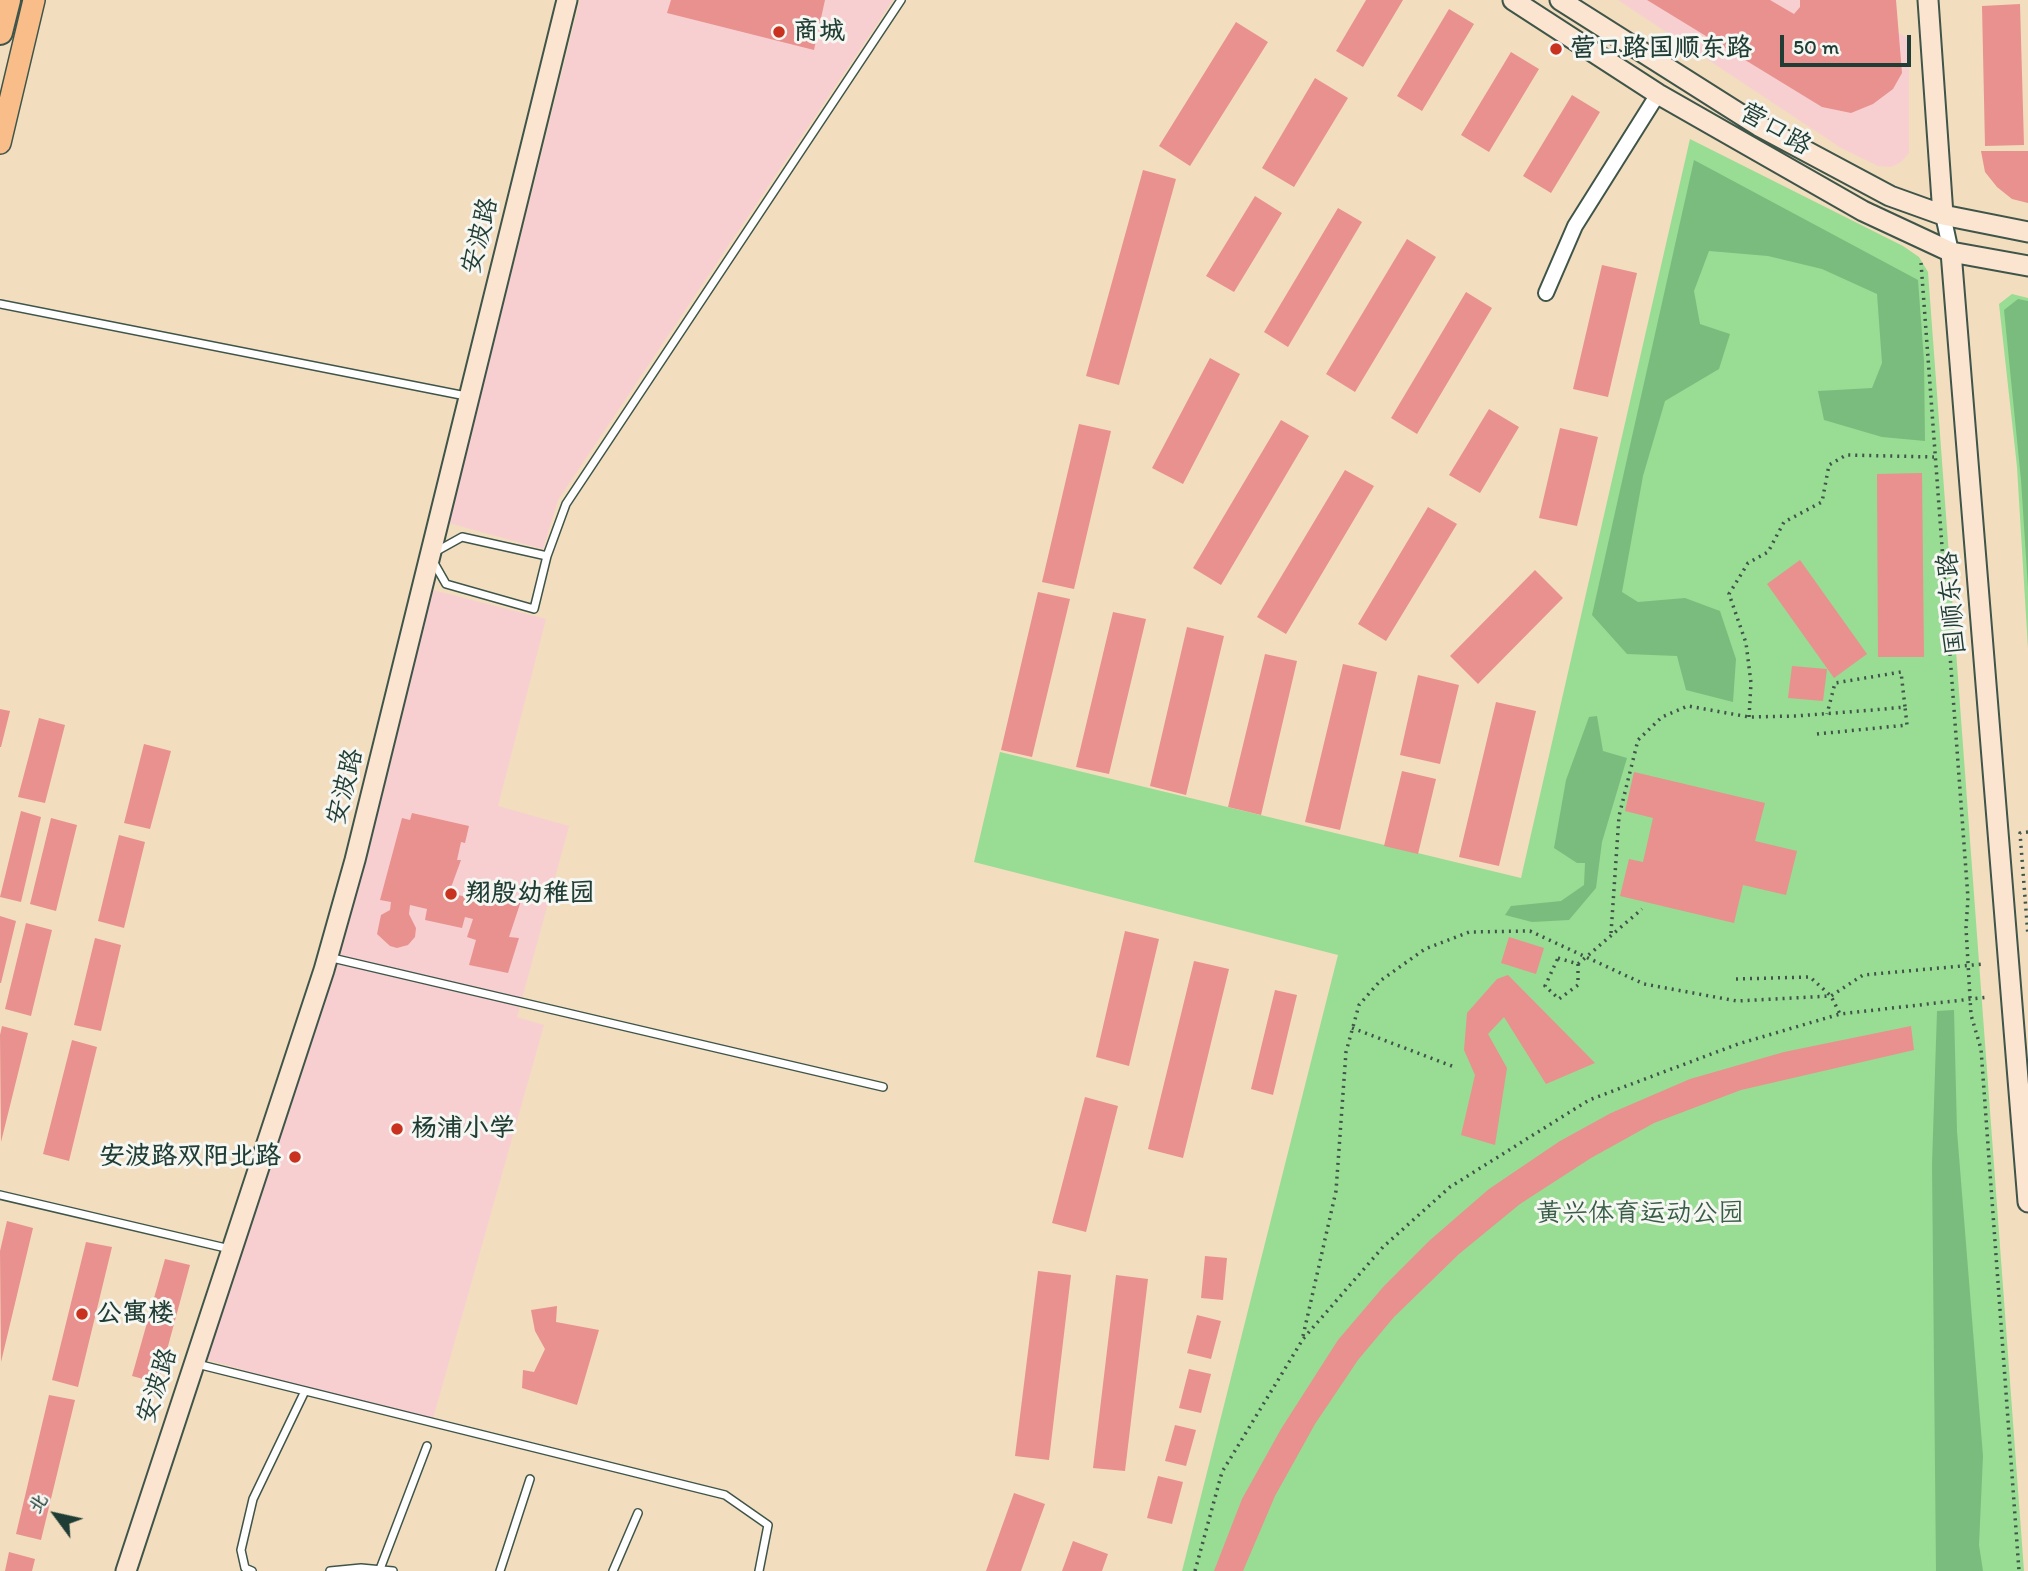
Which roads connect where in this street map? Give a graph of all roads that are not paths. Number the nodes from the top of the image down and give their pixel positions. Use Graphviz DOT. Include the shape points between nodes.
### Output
graph roads {
  1 [pos="8,0"];
  2 [pos="34,0"];
  3 [pos="567,0"];
  4 [pos="901,0"];
  5 [pos="1513,0"];
  6 [pos="1560,0"];
  7 [pos="1928,0"];
  8 [pos="0,32"];
  9 [pos="1658,93"];
  10 [pos="0,143"];
  11 [pos="1943,215"];
  12 [pos="2028,232"];
  13 [pos="1951,252"];
  14 [pos="2028,266"];
  15 [pos="1546,293"];
  16 [pos="0,304"];
  17 [pos="468,397"];
  18 [pos="429,555"];
  19 [pos="547,556"];
  20 [pos="328,957"];
  21 [pos="883,1087"];
  22 [pos="0,1195"];
  23 [pos="2028,1202"];
  24 [pos="230,1249"];
  25 [pos="193,1363"];
  26 [pos="305,1391"];
  27 [pos="427,1446"];
  28 [pos="530,1479"];
  29 [pos="638,1513"];
  30 [pos="380,1569"];
  31 [pos="355,1570"];
  32 [pos="125,1571"];
  33 [pos="251,1571"];
  34 [pos="330,1571"];
  35 [pos="393,1571"];
  36 [pos="500,1571"];
  37 [pos="613,1571"];
  38 [pos="759,1571"];
  1 -- 8 [label="highway"];
  2 -- 10 [label="main road"];
  3 -- 17 [label="street, 安波路"];
  4 -- 19 [label="lane" via="566,504"];
  5 -- 9 [label="street, 营口路"];
  6 -- 11 [label="street, 营口路" via="1759,126 1890,196"];
  7 -- 11 [label="street, 国顺东路"];
  9 -- 13 [label="street, 营口路" via="1863,211"];
  9 -- 15 [label="street" via="1575,226"];
  11 -- 12 [label="street, 营口路"];
  11 -- 13 [label="street, 国顺东路"];
  13 -- 14 [label="street, 营口路"];
  13 -- 23 [label="street, 国顺东路"];
  16 -- 17 [label="lane"];
  17 -- 18 [label="street, 安波路"];
  18 -- 19 [label="lane" via="462,537"];
  18 -- 19 [label="lane" via="446,584 534,609"];
  18 -- 20 [label="street, 安波路"];
  20 -- 21 [label="lane"];
  20 -- 24 [label="street, 安波路"];
  22 -- 24 [label="lane"];
  24 -- 25 [label="street, 安波路"];
  25 -- 26 [label="lane"];
  25 -- 32 [label="street, 安波路"];
  26 -- 33 [label="lane" via="253,1499 241,1550 245,1568"];
  26 -- 38 [label="lane" via="725,1495 768,1525"];
  27 -- 30 [label="lane"];
  28 -- 36 [label="lane"];
  29 -- 37 [label="lane"];
  30 -- 31 [label="lane"];
  30 -- 35 [label="lane"];
  31 -- 34 [label="lane"];
}
